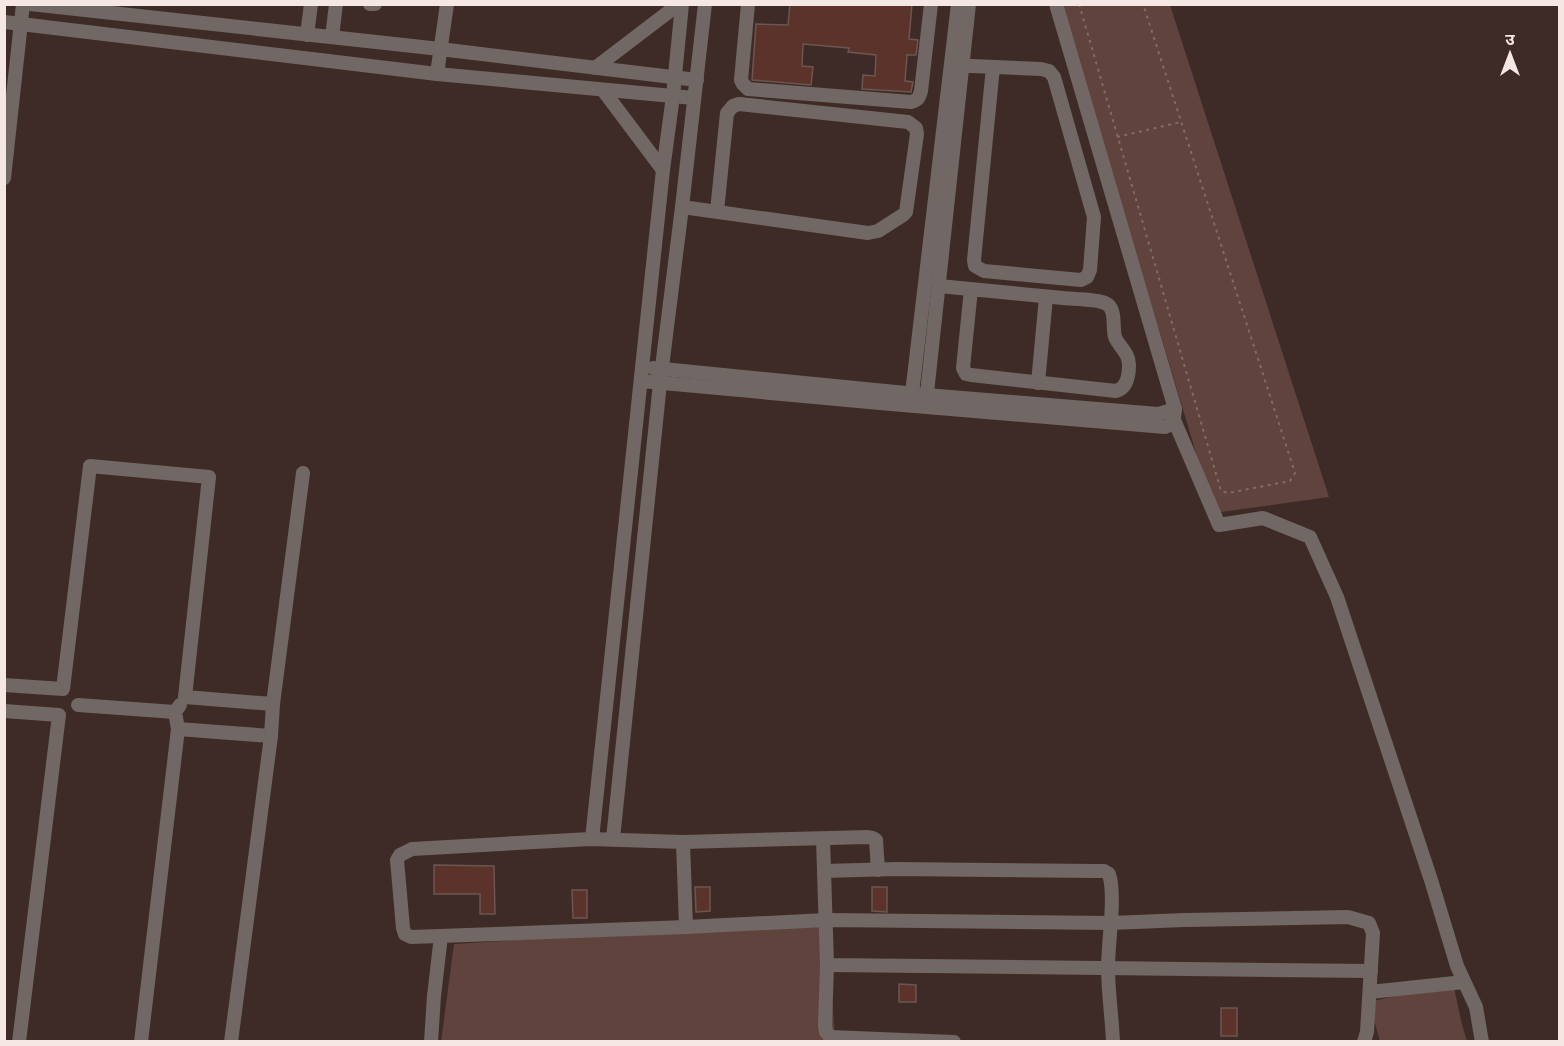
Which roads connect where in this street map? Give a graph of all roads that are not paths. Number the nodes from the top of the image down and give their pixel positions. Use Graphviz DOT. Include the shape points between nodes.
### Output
graph roads {
  1 [pos="23,4"];
  2 [pos="30,4"];
  3 [pos="311,4"];
  4 [pos="336,4"];
  5 [pos="370,4"];
  6 [pos="375,4"];
  7 [pos="447,4"];
  8 [pos="680,4"];
  9 [pos="705,4"];
  10 [pos="748,4"];
  11 [pos="931,4"];
  12 [pos="958,4"];
  13 [pos="969,4"];
  14 [pos="1056,4"];
  15 [pos="4,22"];
  16 [pos="21,24"];
  17 [pos="307,35"];
  18 [pos="332,37"];
  19 [pos="440,49"];
  20 [pos="963,66"];
  21 [pos="993,67"];
  22 [pos="595,68"];
  23 [pos="437,74"];
  24 [pos="675,78"];
  25 [pos="696,80"];
  26 [pos="603,90"];
  27 [pos="673,96"];
  28 [pos="694,98"];
  29 [pos="663,170"];
  30 [pos="4,178"];
  31 [pos="682,207"];
  32 [pos="717,211"];
  33 [pos="939,286"];
  34 [pos="971,289"];
  35 [pos="1046,297"];
  36 [pos="641,374"];
  37 [pos="661,376"];
  38 [pos="1038,383"];
  39 [pos="911,399"];
  40 [pos="926,401"];
  41 [pos="1174,415"];
  42 [pos="303,473"];
  43 [pos="4,685"];
  44 [pos="63,689"];
  45 [pos="184,697"];
  46 [pos="273,704"];
  47 [pos="78,705"];
  48 [pos="4,711"];
  49 [pos="175,712"];
  50 [pos="58,715"];
  51 [pos="178,729"];
  52 [pos="271,736"];
  53 [pos="592,839"];
  54 [pos="823,839"];
  55 [pos="613,840"];
  56 [pos="683,842"];
  57 [pos="878,870"];
  58 [pos="824,871"];
  59 [pos="826,920"];
  60 [pos="1110,923"];
  61 [pos="686,927"];
  62 [pos="441,936"];
  63 [pos="827,964"];
  64 [pos="1108,968"];
  65 [pos="1371,971"];
  66 [pos="1464,982"];
  67 [pos="1370,992"];
  68 [pos="20,1041"];
  69 [pos="141,1041"];
  70 [pos="231,1041"];
  71 [pos="432,1041"];
  72 [pos="954,1041"];
  73 [pos="1113,1041"];
  74 [pos="1364,1041"];
  75 [pos="1482,1041"];
  1 -- 16 [label="street"];
  2 -- 17 [label="street"];
  3 -- 17 [label="street"];
  4 -- 18 [label="street"];
  5 -- 6 [label="street"];
  7 -- 19 [label="street"];
  8 -- 22 [label="street"];
  8 -- 24 [label="street"];
  9 -- 25 [label="street"];
  10 -- 11 [label="street" via="741,80 748,89 911,102 919,98 921,91"];
  12 -- 39 [label="street"];
  13 -- 20 [label="street"];
  14 -- 41 [label="street"];
  15 -- 16 [label="street"];
  16 -- 23 [label="street"];
  16 -- 30 [label="street"];
  17 -- 18 [label="street"];
  18 -- 19 [label="street"];
  19 -- 22 [label="street"];
  19 -- 23 [label="street"];
  20 -- 21 [label="street"];
  20 -- 33 [label="street"];
  21 -- 21 [label="street" via="1041,69 1054,77 1094,217 1090,270 1081,280 975,267"];
  22 -- 24 [label="street"];
  23 -- 26 [label="street"];
  24 -- 25 [label="street"];
  24 -- 27 [label="street"];
  25 -- 28 [label="street"];
  26 -- 27 [label="street"];
  26 -- 29 [label="street"];
  27 -- 28 [label="street"];
  27 -- 29 [label="street"];
  28 -- 31 [label="street"];
  29 -- 36 [label="street"];
  31 -- 32 [label="street"];
  31 -- 37 [label="street"];
  32 -- 32 [label="street" via="868,233 878,231 906,212 916,128 908,122 733,106 727,113"];
  33 -- 34 [label="street"];
  33 -- 40 [label="street"];
  34 -- 35 [label="street"];
  34 -- 38 [label="street" via="963,368 966,374"];
  35 -- 38 [label="street"];
  35 -- 38 [label="street" via="1095,301 1110,307 1115,336 1129,359 1128,374 1125,385 1116,391"];
  36 -- 37 [label="street"];
  36 -- 53 [label="street"];
  37 -- 39 [label="street"];
  37 -- 55 [label="street"];
  39 -- 40 [label="street"];
  40 -- 41 [label="street"];
  41 -- 66 [label="street" via="1219,525 1263,518 1310,537 1336,597"];
  42 -- 46 [label="street"];
  43 -- 44 [label="street"];
  44 -- 45 [label="street" via="90,466 209,477"];
  44 -- 47 [label="street"];
  45 -- 46 [label="street"];
  45 -- 49 [label="street"];
  46 -- 52 [label="street"];
  47 -- 49 [label="street"];
  47 -- 50 [label="street"];
  48 -- 50 [label="street"];
  49 -- 51 [label="street"];
  50 -- 68 [label="street"];
  51 -- 52 [label="street"];
  51 -- 69 [label="street"];
  52 -- 70 [label="street"];
  53 -- 55 [label="street"];
  53 -- 62 [label="street" via="405,851 397,860 405,934"];
  54 -- 56 [label="street"];
  54 -- 57 [label="street" via="873,838"];
  54 -- 58 [label="street"];
  55 -- 56 [label="street"];
  56 -- 61 [label="street"];
  57 -- 58 [label="street"];
  57 -- 60 [label="street" via="1104,871 1110,879"];
  58 -- 59 [label="street"];
  59 -- 60 [label="street"];
  59 -- 61 [label="street"];
  59 -- 63 [label="street"];
  60 -- 64 [label="street"];
  60 -- 65 [label="street" via="1348,917 1364,920 1371,927"];
  61 -- 62 [label="street"];
  62 -- 71 [label="street"];
  63 -- 64 [label="street"];
  63 -- 72 [label="street" via="825,1026 830,1037"];
  64 -- 65 [label="street"];
  64 -- 73 [label="street"];
  65 -- 67 [label="street"];
  66 -- 67 [label="street"];
  66 -- 75 [label="street" via="1476,1007"];
  67 -- 74 [label="street"];
}
